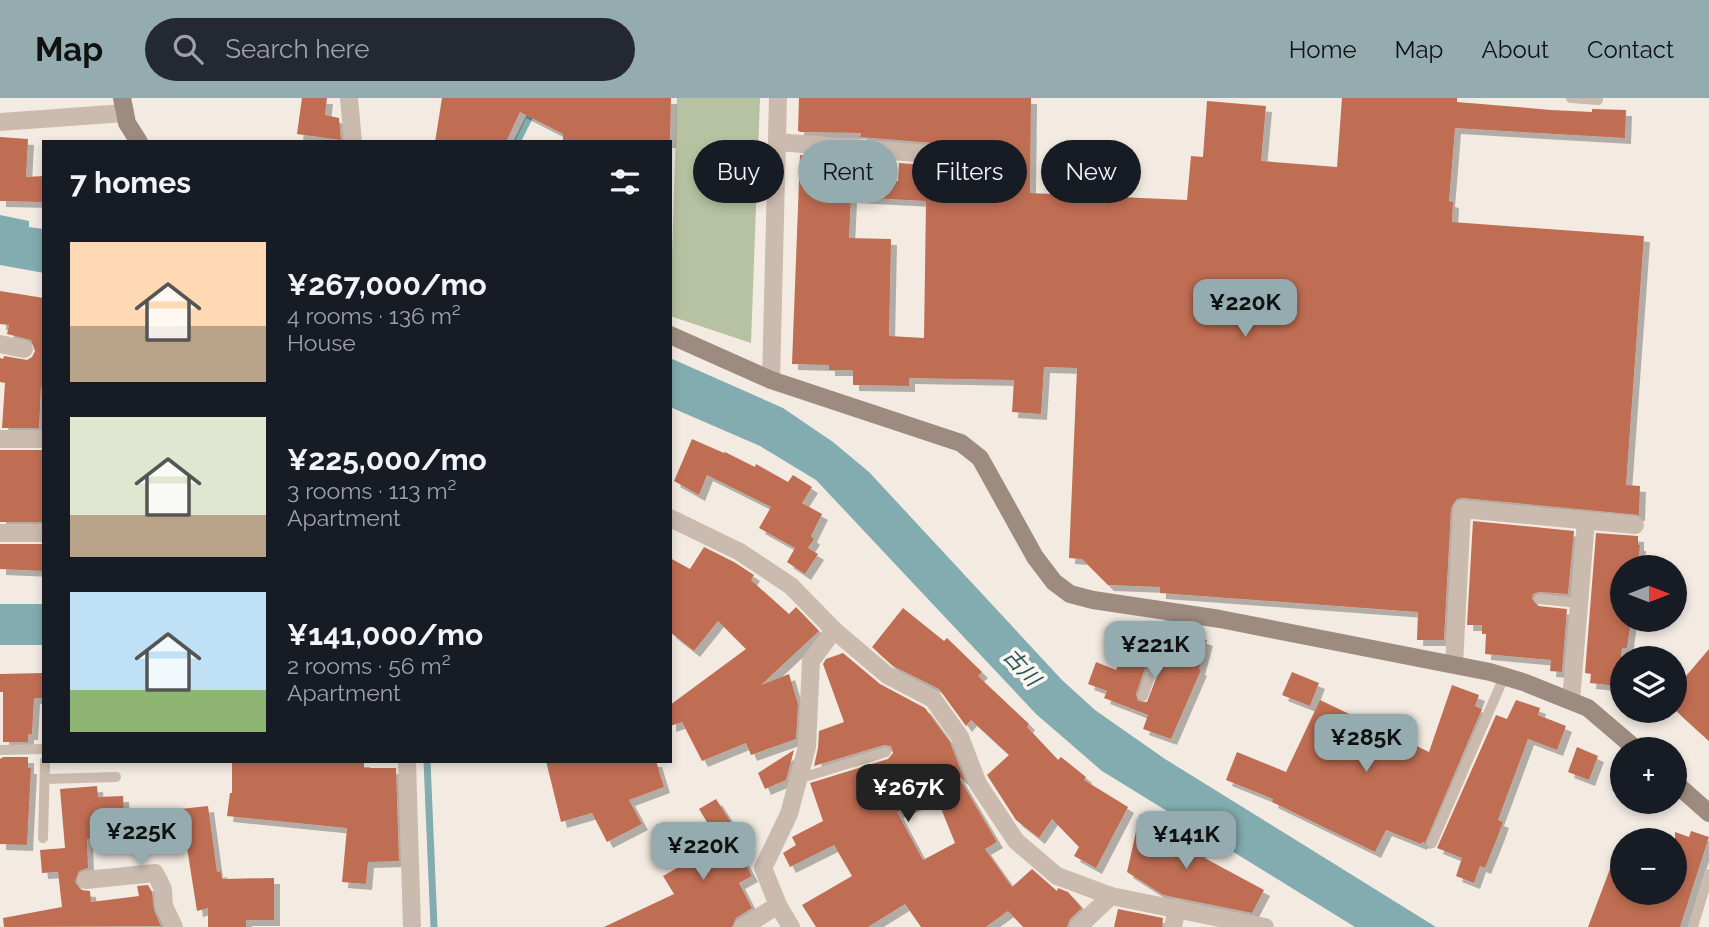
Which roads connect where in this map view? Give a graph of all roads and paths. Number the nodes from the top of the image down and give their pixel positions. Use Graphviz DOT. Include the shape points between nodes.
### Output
graph roads {
  1 [pos="349,98"];
  2 [pos="778,98"];
  3 [pos="1571,98"];
  4 [pos="1598,100"];
  5 [pos="123,106"];
  6 [pos="0,121"];
  7 [pos="138,140"];
  8 [pos="354,140"];
  9 [pos="777,140"];
  10 [pos="784,143"];
  11 [pos="912,153"];
  12 [pos="775,203"];
  13 [pos="672,336"];
  14 [pos="0,344"];
  15 [pos="24,349"];
  16 [pos="771,380"];
  17 [pos="0,439"];
  18 [pos="42,439"];
  19 [pos="672,519"];
  20 [pos="1586,521"];
  21 [pos="1635,525"];
  22 [pos="0,533"];
  23 [pos="42,533"];
  24 [pos="1539,599"];
  25 [pos="1579,603"];
  26 [pos="1173,612"];
  27 [pos="834,630"];
  28 [pos="1454,665"];
  29 [pos="1504,677"];
  30 [pos="1143,696"];
  31 [pos="1571,700"];
  32 [pos="1622,737"];
  33 [pos="42,749"];
  34 [pos="0,750"];
  35 [pos="886,752"];
  36 [pos="45,763"];
  37 [pos="407,763"];
  38 [pos="116,777"];
  39 [pos="45,779"];
  40 [pos="798,779"];
  41 [pos="1687,794"];
  42 [pos="1709,813"];
  43 [pos="43,838"];
  44 [pos="1432,843"];
  45 [pos="1709,874"];
  46 [pos="86,880"];
  47 [pos="1111,896"];
  48 [pos="778,905"];
  49 [pos="1177,908"];
  50 [pos="1244,924"];
  51 [pos="174,927"];
  52 [pos="412,927"];
  53 [pos="743,927"];
  54 [pos="791,927"];
  55 [pos="1078,927"];
  56 [pos="1173,927"];
  57 [pos="1265,927"];
  58 [pos="1693,927"];
  1 -- 8 [label="street"];
  2 -- 9 [label="street"];
  3 -- 4 [label="lane"];
  5 -- 6 [label="street"];
  5 -- 7 [label="street"];
  10 -- 11 [label="street"];
  12 -- 16 [label="street"];
  13 -- 16 [label="street"];
  14 -- 15 [label="street"];
  16 -- 26 [label="street" via="961,443 980,458 1035,557 1054,582 1070,594 1093,600"];
  17 -- 18 [label="street"];
  19 -- 27 [label="street" via="740,552 791,586"];
  20 -- 21 [label="street"];
  20 -- 25 [label="street"];
  20 -- 28 [label="street" via="1462,509"];
  22 -- 23 [label="street"];
  24 -- 25 [label="lane"];
  25 -- 31 [label="street"];
  26 -- 28 [label="street"];
  26 -- 30 [label="lane"];
  27 -- 40 [label="street" via="811,661 807,747"];
  27 -- 47 [label="street" via="887,675 933,699 960,737 978,784 1016,841 1057,876"];
  28 -- 29 [label="street"];
  29 -- 31 [label="street"];
  29 -- 44 [label="lane"];
  31 -- 32 [label="street" via="1588,708"];
  33 -- 34 [label="lane"];
  35 -- 40 [label="lane"];
  36 -- 39 [label="lane"];
  37 -- 52 [label="street"];
  38 -- 39 [label="lane"];
  39 -- 43 [label="lane"];
  40 -- 48 [label="street" via="789,814 763,868"];
  41 -- 42 [label="street"];
  45 -- 58 [label="lane"];
  46 -- 51 [label="street" via="155,873"];
  47 -- 49 [label="street"];
  47 -- 55 [label="street"];
  48 -- 53 [label="street"];
  48 -- 54 [label="street"];
  49 -- 50 [label="street"];
  49 -- 56 [label="street"];
  50 -- 57 [label="street"];
}
